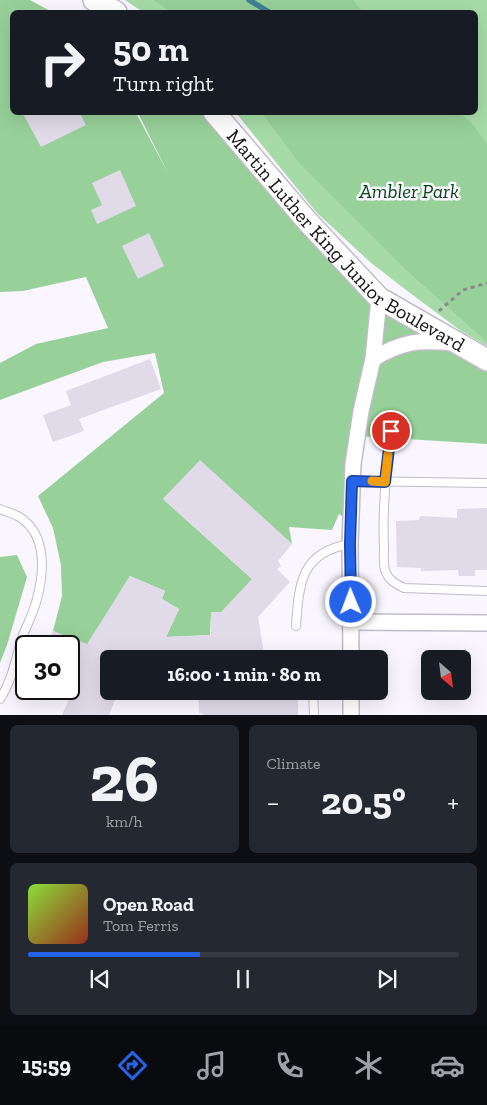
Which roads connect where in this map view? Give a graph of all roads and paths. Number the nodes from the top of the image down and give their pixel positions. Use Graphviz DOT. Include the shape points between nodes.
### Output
graph roads {
  1 [pos="94,0"];
  2 [pos="112,10"];
  3 [pos="217,115"];
  4 [pos="487,283"];
  5 [pos="379,298"];
  6 [pos="438,312"];
  7 [pos="455,343"];
  8 [pos="373,359"];
  9 [pos="487,360"];
  10 [pos="391,431"];
  11 [pos="352,481"];
  12 [pos="385,482"];
  13 [pos="487,483"];
  14 [pos="0,509"];
  15 [pos="350,544"];
  16 [pos="487,591"];
  17 [pos="351,622"];
  18 [pos="487,623"];
  19 [pos="296,626"];
  20 [pos="351,650"];
  21 [pos="0,699"];
  22 [pos="313,700"];
  23 [pos="351,700"];
  24 [pos="314,715"];
  25 [pos="351,715"];
  1 -- 2 [label="main road"];
  3 -- 5 [label="main road, Martin Luther King Junior Boulevard" via="307,221"];
  4 -- 6 [label="path" via="464,290"];
  5 -- 7 [label="main road, Martin Luther King Junior Boulevard"];
  5 -- 8 [label="street"];
  7 -- 8 [label="street" via="408,343"];
  7 -- 9 [label="main road, Martin Luther King Junior Boulevard"];
  8 -- 11 [label="street" via="361,411"];
  10 -- 12 [label="lane"];
  11 -- 12 [label="lane"];
  11 -- 15 [label="street"];
  12 -- 13 [label="lane"];
  12 -- 16 [label="lane" via="385,570 393,582 404,588"];
  14 -- 21 [label="lane" via="21,518 29,526 41,548 42,561 37,600"];
  15 -- 17 [label="street"];
  15 -- 19 [label="lane" via="321,552 311,563 300,588"];
  17 -- 18 [label="street"];
  17 -- 20 [label="street"];
  22 -- 24 [label="lane"];
  23 -- 25 [label="street"];
}
